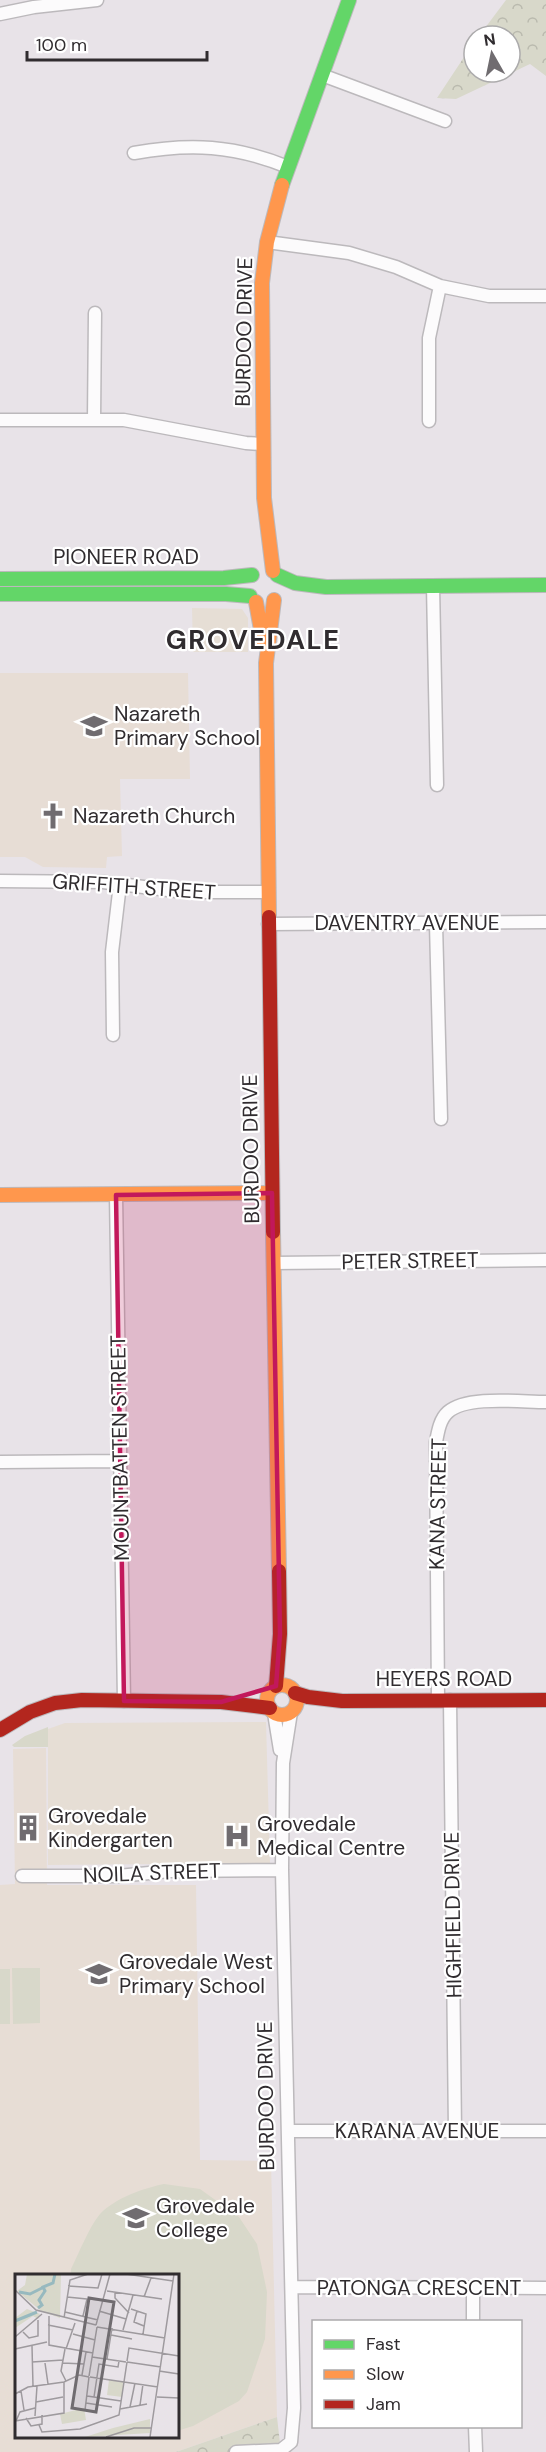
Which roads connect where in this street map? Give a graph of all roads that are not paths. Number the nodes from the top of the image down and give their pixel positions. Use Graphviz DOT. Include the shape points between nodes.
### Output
graph roads {
  1 [pos="97,0"];
  2 [pos="349,0"];
  3 [pos="0,14"];
  4 [pos="322,75"];
  5 [pos="445,121"];
  6 [pos="134,153"];
  7 [pos="288,167"];
  8 [pos="267,242"];
  9 [pos="440,286"];
  10 [pos="546,296"];
  11 [pos="94,313"];
  12 [pos="0,420"];
  13 [pos="94,420"];
  14 [pos="429,421"];
  15 [pos="262,444"];
  16 [pos="264,498"];
  17 [pos="254,573"];
  18 [pos="275,573"];
  19 [pos="0,579"];
  20 [pos="546,585"];
  21 [pos="433,586"];
  22 [pos="326,587"];
  23 [pos="0,594"];
  24 [pos="253,599"];
  25 [pos="275,599"];
  26 [pos="266,663"];
  27 [pos="437,785"];
  28 [pos="0,881"];
  29 [pos="120,884"];
  30 [pos="268,892"];
  31 [pos="546,922"];
  32 [pos="268,924"];
  33 [pos="436,924"];
  34 [pos="113,1035"];
  35 [pos="441,1119"];
  36 [pos="272,1193"];
  37 [pos="0,1195"];
  38 [pos="116,1195"];
  39 [pos="546,1260"];
  40 [pos="274,1263"];
  41 [pos="546,1402"];
  42 [pos="120,1461"];
  43 [pos="0,1462"];
  44 [pos="283,1689"];
  45 [pos="444,1700"];
  46 [pos="546,1700"];
  47 [pos="120,1701"];
  48 [pos="342,1701"];
  49 [pos="221,1702"];
  50 [pos="272,1710"];
  51 [pos="293,1710"];
  52 [pos="0,1730"];
  53 [pos="0,1740"];
  54 [pos="283,1763"];
  55 [pos="282,1870"];
  56 [pos="22,1876"];
  57 [pos="288,2131"];
  58 [pos="455,2131"];
  59 [pos="546,2131"];
  60 [pos="292,2287"];
  61 [pos="546,2288"];
  62 [pos="473,2289"];
  63 [pos="473,2320"];
  64 [pos="475,2428"];
  65 [pos="236,2452"];
  66 [pos="476,2452"];
  1 -- 3 [label="street"];
  2 -- 4 [label="street, BURDOO DRIVE"];
  4 -- 5 [label="street"];
  4 -- 7 [label="street, BURDOO DRIVE"];
  6 -- 7 [label="street" via="208,146 240,151"];
  7 -- 8 [label="street, BURDOO DRIVE"];
  8 -- 9 [label="street" via="349,253"];
  8 -- 15 [label="street, BURDOO DRIVE" via="262,284"];
  9 -- 10 [label="street" via="489,296"];
  9 -- 14 [label="street" via="429,338"];
  11 -- 13 [label="street"];
  12 -- 13 [label="street"];
  13 -- 15 [label="street" via="124,420"];
  15 -- 16 [label="street, BURDOO DRIVE"];
  16 -- 17 [label="street, BURDOO DRIVE"];
  16 -- 18 [label="street, BURDOO DRIVE"];
  17 -- 18 [label="street" via="265,569"];
  17 -- 19 [label="street, PIONEER ROAD" via="224,578"];
  17 -- 24 [label="street" via="248,581"];
  18 -- 22 [label="street" via="295,583"];
  18 -- 25 [label="street" via="281,583"];
  20 -- 21 [label="street"];
  21 -- 22 [label="street"];
  21 -- 27 [label="street"];
  22 -- 25 [label="street" via="294,591"];
  23 -- 24 [label="street, PIONEER ROAD" via="226,594"];
  24 -- 25 [label="street" via="265,605"];
  24 -- 26 [label="street, BURDOO DRIVE"];
  25 -- 26 [label="street, BURDOO DRIVE"];
  26 -- 30 [label="street, BURDOO DRIVE"];
  28 -- 29 [label="street, GRIFFITH STREET"];
  29 -- 30 [label="street, GRIFFITH STREET" via="184,892"];
  29 -- 34 [label="street" via="112,952"];
  30 -- 32 [label="street, BURDOO DRIVE"];
  31 -- 33 [label="street, DAVENTRY AVENUE"];
  32 -- 33 [label="street, DAVENTRY AVENUE"];
  32 -- 36 [label="street, BURDOO DRIVE"];
  33 -- 35 [label="street"];
  36 -- 38 [label="street"];
  36 -- 40 [label="street, BURDOO DRIVE"];
  37 -- 38 [label="street"];
  38 -- 42 [label="street, MOUNTBATTEN STREET"];
  39 -- 40 [label="street, PETER STREET"];
  40 -- 44 [label="street, BURDOO DRIVE"];
  41 -- 45 [label="street, KANA STREET" via="472,1402 447,1413 439,1426 436,1442"];
  42 -- 43 [label="street"];
  42 -- 47 [label="street, MOUNTBATTEN STREET"];
  44 -- 48 [label="street, HEYERS ROAD"];
  44 -- 49 [label="street, HEYERS ROAD"];
  44 -- 50 [label="street" via="267,1698"];
  44 -- 51 [label="street" via="297,1701"];
  45 -- 46 [label="street, HEYERS ROAD"];
  45 -- 48 [label="street, HEYERS ROAD"];
  45 -- 58 [label="street, HIGHFIELD DRIVE"];
  47 -- 49 [label="street, HEYERS ROAD"];
  47 -- 52 [label="street, HEYERS ROAD" via="56,1703 30,1712"];
  47 -- 53 [label="street, HEYERS ROAD" via="33,1719"];
  48 -- 51 [label="street, HEYERS ROAD"];
  49 -- 50 [label="street, HEYERS ROAD"];
  50 -- 51 [label="street, HEYERS ROAD" via="282,1715"];
  50 -- 54 [label="street, BURDOO DRIVE"];
  51 -- 54 [label="street, BURDOO DRIVE"];
  54 -- 55 [label="street, BURDOO DRIVE"];
  55 -- 56 [label="street, NOILA STREET"];
  55 -- 57 [label="street, BURDOO DRIVE"];
  57 -- 58 [label="street, KARANA AVENUE"];
  57 -- 60 [label="street, BURDOO DRIVE"];
  58 -- 59 [label="street, KARANA AVENUE"];
  60 -- 62 [label="street, PATONGA CRESCENT"];
  60 -- 65 [label="street, BURDOO DRIVE" via="291,2442 281,2450"];
  61 -- 62 [label="street, PATONGA CRESCENT"];
  62 -- 63 [label="street"];
  64 -- 66 [label="street"];
}
